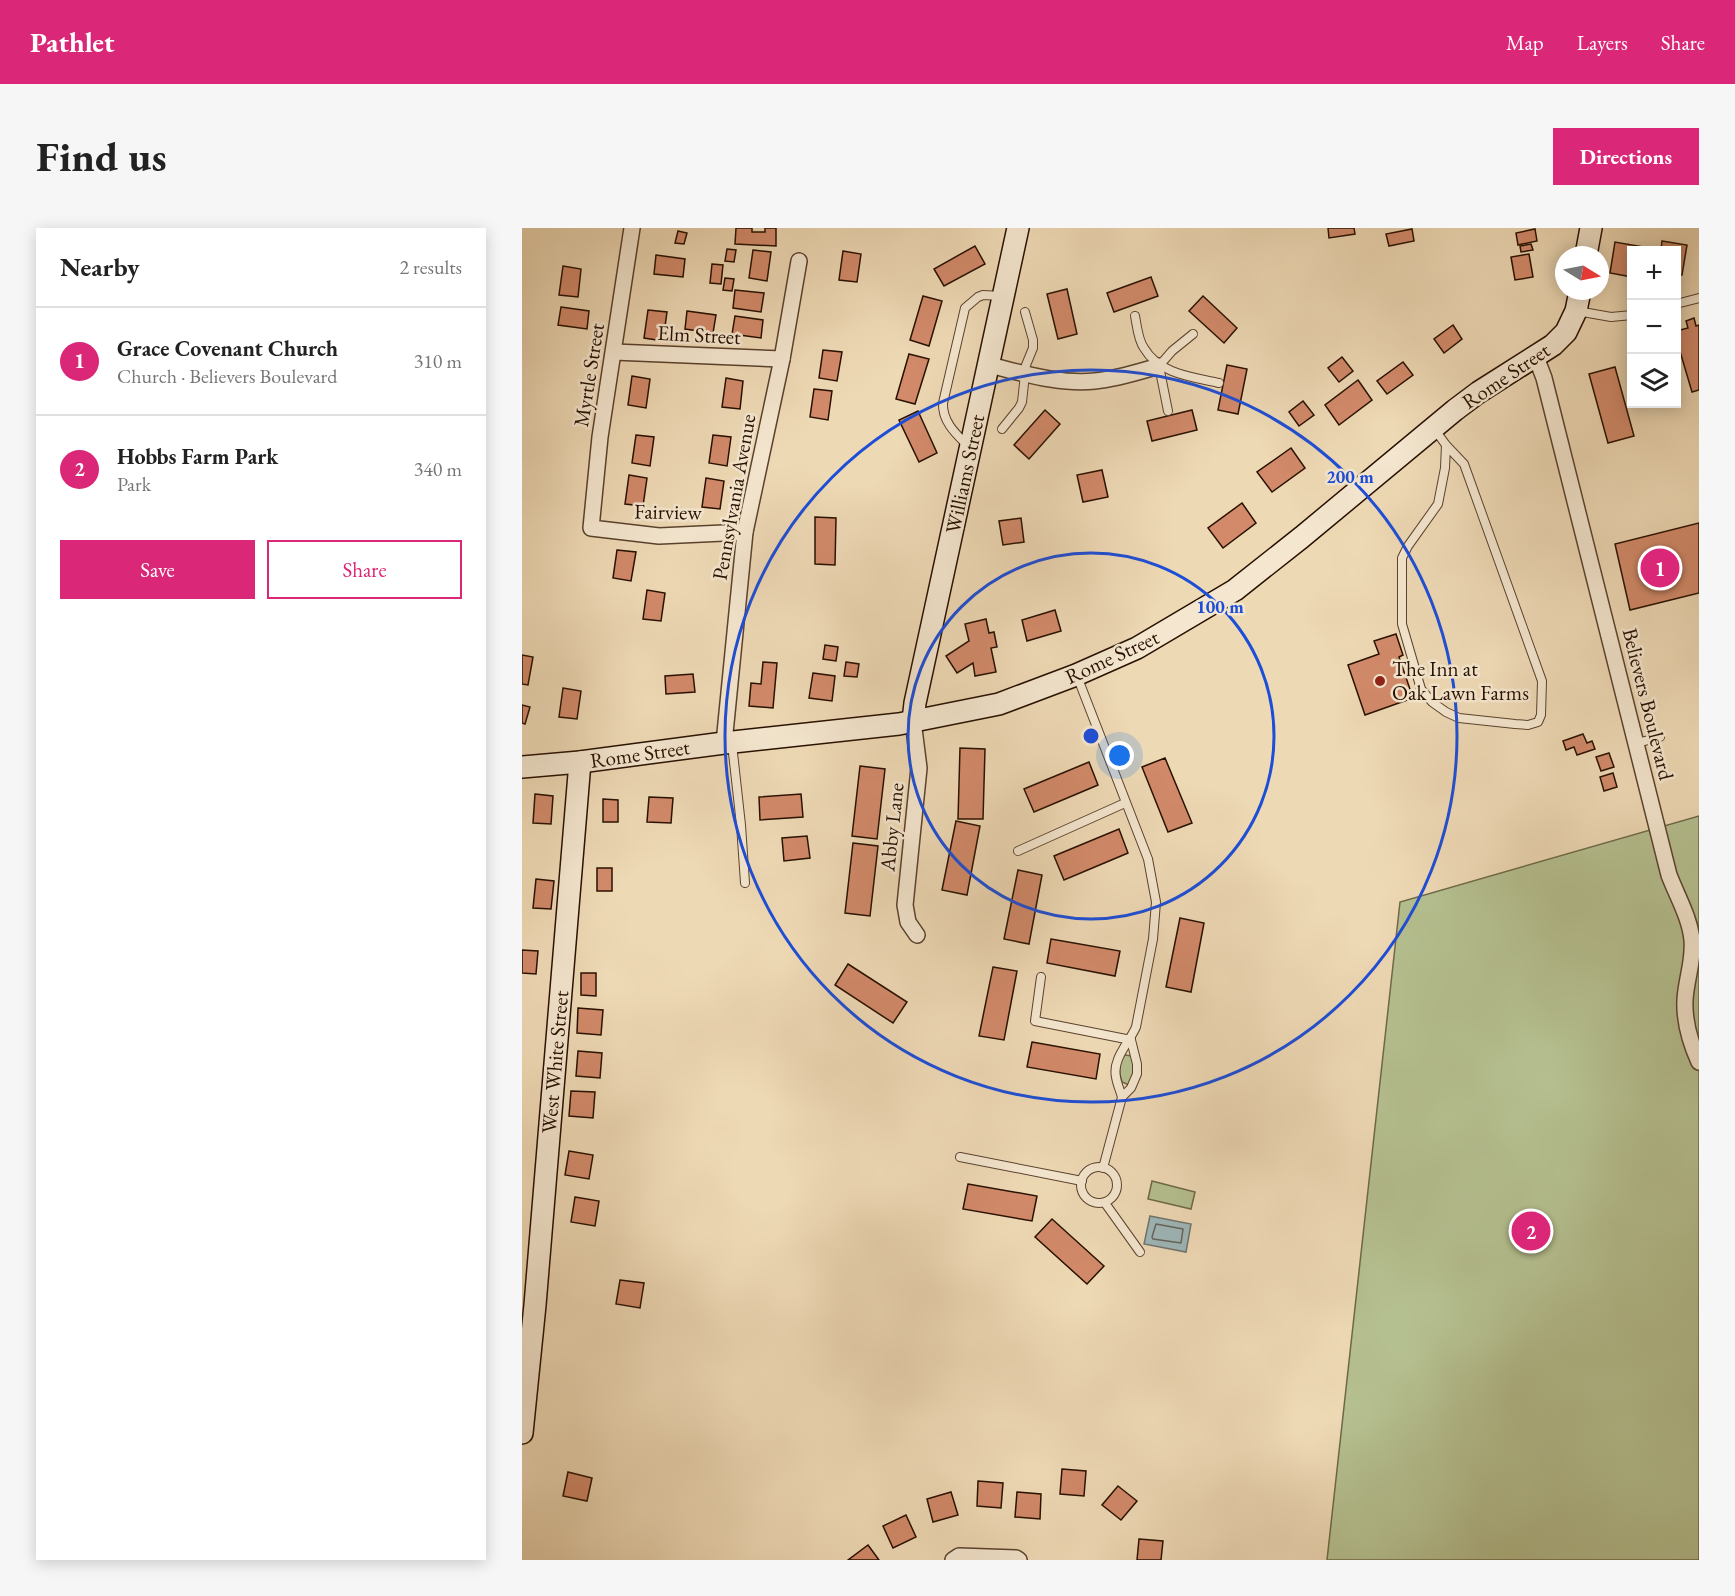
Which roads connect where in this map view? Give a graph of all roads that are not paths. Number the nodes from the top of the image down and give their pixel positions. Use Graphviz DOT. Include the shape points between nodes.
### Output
graph roads {
  1 [pos="632,228"];
  2 [pos="1018,228"];
  3 [pos="1591,228"];
  4 [pos="1588,246"];
  5 [pos="800,261"];
  6 [pos="1003,296"];
  7 [pos="1699,298"];
  8 [pos="1578,301"];
  9 [pos="1681,303"];
  10 [pos="1025,312"];
  11 [pos="1627,315"];
  12 [pos="1135,316"];
  13 [pos="1193,334"];
  14 [pos="614,352"];
  15 [pos="1536,357"];
  16 [pos="782,359"];
  17 [pos="989,365"];
  18 [pos="1159,366"];
  19 [pos="1024,374"];
  20 [pos="1219,383"];
  21 [pos="1168,411"];
  22 [pos="1434,427"];
  23 [pos="1002,429"];
  24 [pos="1446,445"];
  25 [pos="970,448"];
  26 [pos="591,528"];
  27 [pos="745,532"];
  28 [pos="1076,675"];
  29 [pos="913,721"];
  30 [pos="1660,737"];
  31 [pos="728,742"];
  32 [pos="1637,743"];
  33 [pos="580,762"];
  34 [pos="522,767"];
  35 [pos="1125,803"];
  36 [pos="1018,850"];
  37 [pos="745,883"];
  38 [pos="917,935"];
  39 [pos="1041,977"];
  40 [pos="1131,1040"];
  41 [pos="1699,1062"];
  42 [pos="1122,1096"];
  43 [pos="960,1157"];
  44 [pos="1103,1168"];
  45 [pos="1082,1181"];
  46 [pos="1105,1203"];
  47 [pos="1140,1252"];
  48 [pos="528,1304"];
  49 [pos="522,1433"];
  50 [pos="953,1560"];
  51 [pos="1019,1560"];
  1 -- 14 [label="street, Myrtle Street"];
  2 -- 6 [label="street, Williams Street"];
  3 -- 4 [label="street"];
  5 -- 16 [label="street, Pennsylvania Avenue"];
  6 -- 17 [label="street, Williams Street"];
  6 -- 25 [label="lane" via="983,295 965,308 943,403 953,432"];
  7 -- 9 [label="lane"];
  8 -- 11 [label="lane" via="1611,317"];
  8 -- 15 [label="street, Rome Street" via="1566,332"];
  10 -- 19 [label="lane" via="1033,348"];
  12 -- 18 [label="lane" via="1144,349"];
  13 -- 18 [label="lane"];
  14 -- 16 [label="street, Elm Street"];
  14 -- 26 [label="street, Myrtle Street"];
  15 -- 22 [label="street, Rome Street" via="1479,392"];
  15 -- 32 [label="street, Believers Boulevard"];
  16 -- 27 [label="street, Pennsylvania Avenue"];
  17 -- 19 [label="street"];
  17 -- 25 [label="street, Williams Street"];
  18 -- 19 [label="street" via="1094,382"];
  18 -- 20 [label="lane"];
  18 -- 21 [label="lane"];
  19 -- 23 [label="lane" via="1022,402"];
  22 -- 24 [label="lane"];
  22 -- 28 [label="street, Rome Street" via="1235,590 1137,648"];
  24 -- 24 [label="lane" via="1438,504 1402,558 1402,624 1421,689 1430,701 1459,718 1528,725 1538,722 1542,681 1464,464"];
  25 -- 29 [label="street, Williams Street"];
  26 -- 27 [label="street, Fairview" via="659,536"];
  27 -- 31 [label="street, Pennsylvania Avenue"];
  28 -- 29 [label="street, Rome Street" via="999,704"];
  28 -- 35 [label="lane"];
  29 -- 31 [label="street, Rome Street"];
  29 -- 38 [label="street, Abby Lane" via="919,768 904,905 908,922"];
  30 -- 32 [label="lane"];
  31 -- 33 [label="street, Rome Street"];
  31 -- 37 [label="lane"];
  32 -- 41 [label="street, Believers Boulevard" via="1669,875 1690,925 1693,943 1686,1017"];
  33 -- 34 [label="street, Rome Street"];
  33 -- 48 [label="street, West White Street"];
  35 -- 36 [label="lane"];
  35 -- 40 [label="lane" via="1148,859 1156,902 1153,939"];
  39 -- 40 [label="lane" via="1035,1021"];
  40 -- 42 [label="lane" via="1118,1059 1115,1075"];
  40 -- 42 [label="lane" via="1137,1074"];
  42 -- 44 [label="lane"];
  43 -- 45 [label="lane"];
  44 -- 45 [label="lane" via="1091,1168"];
  44 -- 46 [label="lane" via="1113,1172 1118,1184 1114,1196"];
  45 -- 46 [label="lane" via="1080,1188 1086,1199"];
  46 -- 47 [label="lane"];
  48 -- 49 [label="street, West White Street"];
  50 -- 51 [label="street" via="959,1556"];
}
